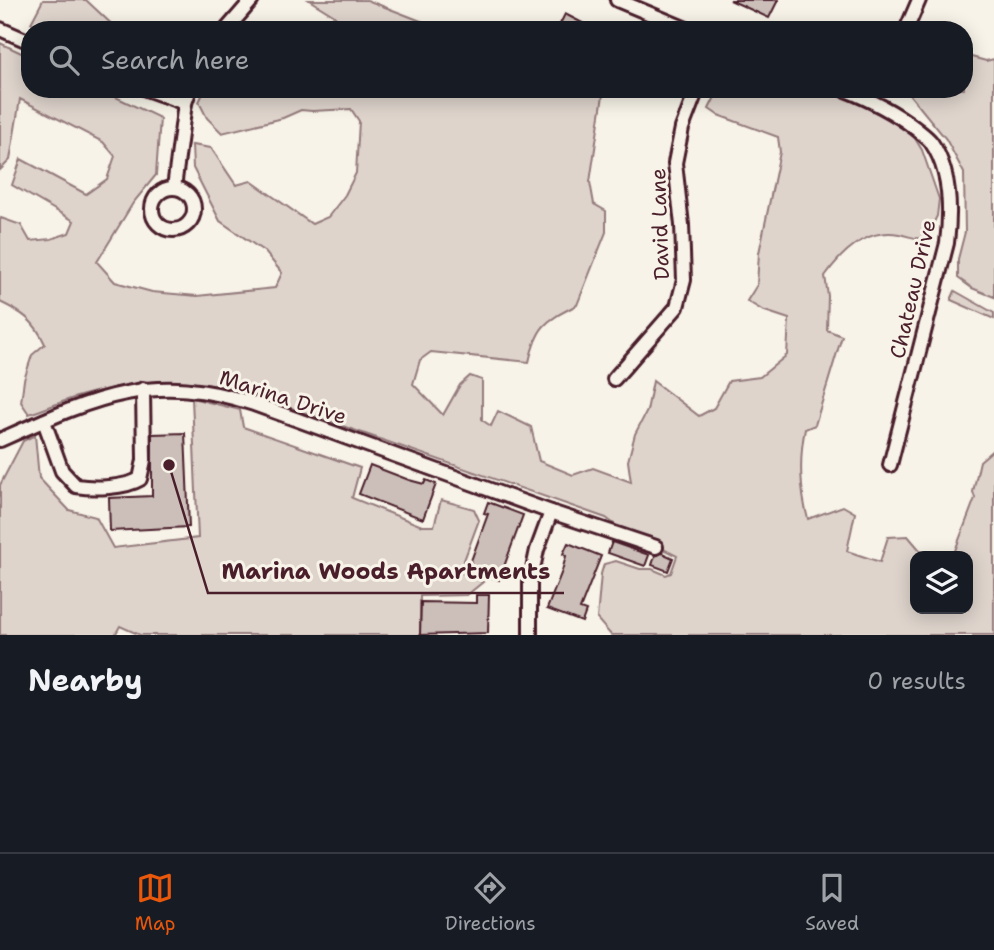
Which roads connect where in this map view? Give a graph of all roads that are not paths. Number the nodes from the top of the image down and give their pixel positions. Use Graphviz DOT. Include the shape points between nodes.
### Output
graph roads {
  1 [pos="252,0"];
  2 [pos="617,0"];
  3 [pos="919,0"];
  4 [pos="234,21"];
  5 [pos="667,21"];
  6 [pos="910,21"];
  7 [pos="0,29"];
  8 [pos="21,38"];
  9 [pos="171,98"];
  10 [pos="187,98"];
  11 [pos="694,98"];
  12 [pos="881,98"];
  13 [pos="185,103"];
  14 [pos="174,188"];
  15 [pos="614,379"];
  16 [pos="143,389"];
  17 [pos="44,421"];
  18 [pos="0,440"];
  19 [pos="890,465"];
  20 [pos="551,512"];
  21 [pos="656,547"];
  22 [pos="530,635"];
  1 -- 4 [label="street"];
  2 -- 5 [label="street"];
  3 -- 6 [label="street"];
  7 -- 8 [label="street"];
  9 -- 13 [label="street"];
  10 -- 13 [label="street"];
  11 -- 15 [label="street, David Lane" via="675,163 684,280 677,307"];
  12 -- 19 [label="street, Chateau Drive" via="931,142 945,174 951,215"];
  13 -- 14 [label="street"];
  16 -- 17 [label="street, Marina Drive" via="103,397"];
  16 -- 17 [label="street" via="144,460 140,479 134,482 76,486 62,471"];
  16 -- 20 [label="street, Marina Drive" via="193,389 229,396"];
  17 -- 18 [label="street, Marina Drive"];
  20 -- 21 [label="street, Marina Drive"];
  20 -- 22 [label="street" via="530,583"];
}
